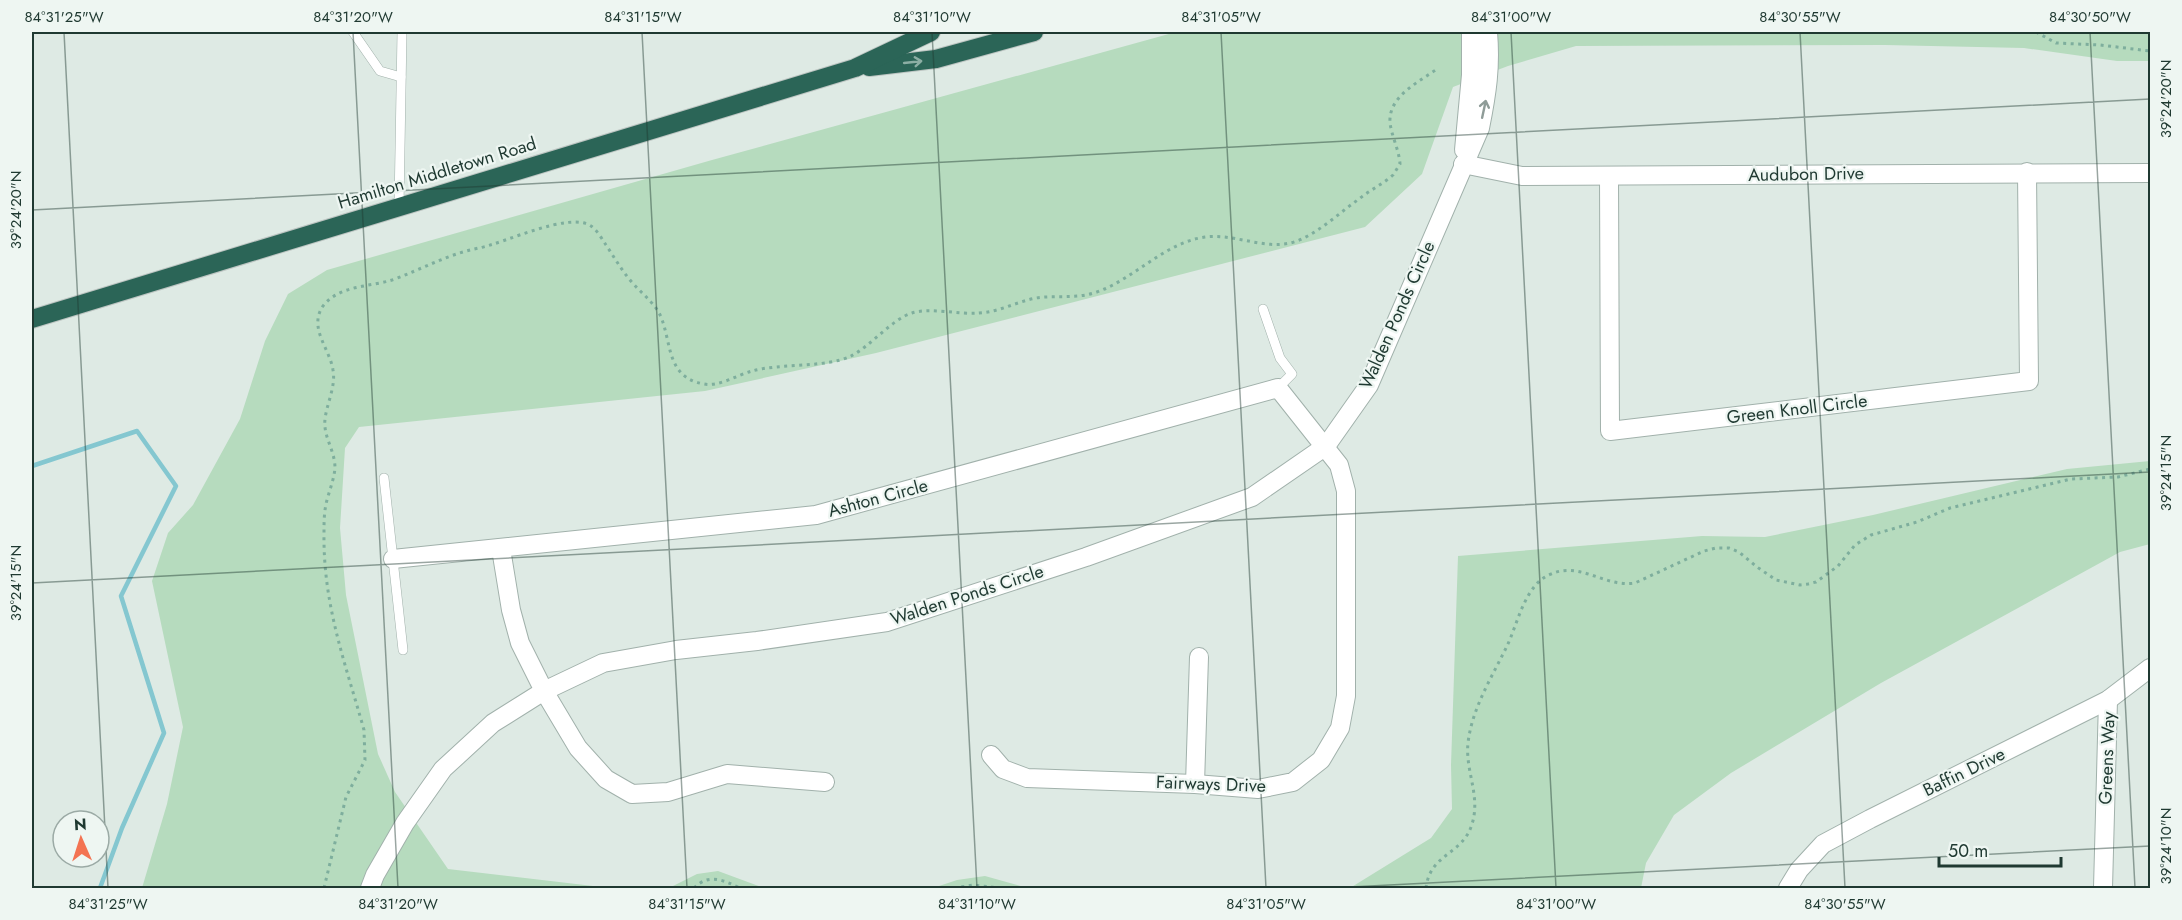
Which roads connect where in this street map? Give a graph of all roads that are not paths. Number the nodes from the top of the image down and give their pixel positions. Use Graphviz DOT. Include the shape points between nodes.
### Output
graph roads {
  1 [pos="353,32"];
  2 [pos="402,32"];
  3 [pos="931,32"];
  4 [pos="1034,32"];
  5 [pos="1471,32"];
  6 [pos="1488,32"];
  7 [pos="855,68"];
  8 [pos="401,77"];
  9 [pos="1463,164"];
  10 [pos="2027,172"];
  11 [pos="2151,173"];
  12 [pos="1609,176"];
  13 [pos="399,206"];
  14 [pos="1263,309"];
  15 [pos="32,319"];
  16 [pos="1278,388"];
  17 [pos="1326,446"];
  18 [pos="384,478"];
  19 [pos="501,549"];
  20 [pos="393,559"];
  21 [pos="402,650"];
  22 [pos="1199,657"];
  23 [pos="2151,668"];
  24 [pos="544,691"];
  25 [pos="2108,700"];
  26 [pos="991,755"];
  27 [pos="825,782"];
  28 [pos="1195,784"];
  29 [pos="370,888"];
  30 [pos="1788,888"];
  31 [pos="2103,888"];
  1 -- 8 [label="lane" via="380,71"];
  2 -- 8 [label="lane"];
  3 -- 7 [label="highway, Hamilton Middletown Road"];
  7 -- 4 [label="highway, Hamilton Middletown Road, one-way" via="936,59"];
  5 -- 9 [label="street, Walden Ponds Circle"];
  9 -- 6 [label="street, Walden Ponds Circle, one-way" via="1480,128 1487,94"];
  7 -- 13 [label="highway, Hamilton Middletown Road"];
  8 -- 13 [label="lane"];
  9 -- 12 [label="street, Audubon Drive" via="1522,176"];
  9 -- 17 [label="street, Walden Ponds Circle" via="1369,385"];
  10 -- 11 [label="street, Audubon Drive"];
  10 -- 12 [label="street, Audubon Drive"];
  10 -- 12 [label="street, Green Knoll Circle" via="2029,381 1610,431"];
  13 -- 15 [label="highway, Hamilton Middletown Road"];
  14 -- 16 [label="lane" via="1280,358 1292,374"];
  16 -- 17 [label="street"];
  16 -- 19 [label="street, Ashton Circle" via="816,515"];
  17 -- 24 [label="street, Walden Ponds Circle" via="1252,497 887,622 603,663"];
  17 -- 28 [label="street, Fairways Drive" via="1339,465 1346,491 1346,696 1341,728 1321,759 1293,782 1258,789"];
  18 -- 20 [label="lane"];
  19 -- 20 [label="street, Ashton Circle"];
  19 -- 24 [label="street" via="520,643"];
  20 -- 21 [label="lane"];
  22 -- 28 [label="street"];
  23 -- 25 [label="street, Baffin Drive"];
  24 -- 27 [label="street" via="578,748 606,779 632,794 668,792 728,774"];
  24 -- 29 [label="street, Walden Ponds Circle" via="493,723 442,769 405,823"];
  25 -- 30 [label="street, Baffin Drive" via="1823,844"];
  25 -- 31 [label="street, Greens Way"];
  26 -- 28 [label="street, Fairways Drive" via="1003,769 1027,778"];
}
